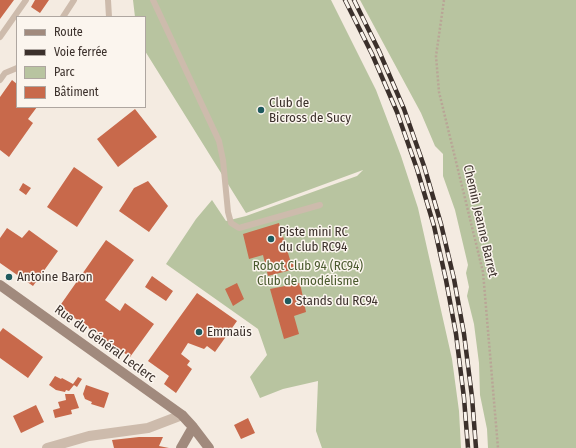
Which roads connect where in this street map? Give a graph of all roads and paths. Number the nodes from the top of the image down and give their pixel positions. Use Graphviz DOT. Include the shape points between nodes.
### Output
graph roads {
  1 [pos="26,0"];
  2 [pos="74,0"];
  3 [pos="108,0"];
  4 [pos="153,0"];
  5 [pos="444,0"];
  6 [pos="64,16"];
  7 [pos="109,16"];
  8 [pos="0,37"];
  9 [pos="16,68"];
  10 [pos="0,80"];
  11 [pos="320,205"];
  12 [pos="0,285"];
  13 [pos="182,416"];
  14 [pos="193,427"];
  15 [pos="47,448"];
  16 [pos="181,448"];
  17 [pos="209,448"];
  18 [pos="498,448"];
  1 -- 8 [label="lane"];
  2 -- 6 [label="lane"];
  3 -- 7 [label="lane"];
  4 -- 11 [label="lane" via="219,141 231,224 239,228"];
  5 -- 18 [label="path, Chemin Jeanne Barret" via="436,56 440,92 484,272"];
  9 -- 10 [label="lane" via="5,73"];
  12 -- 13 [label="main road, Rue du Général Leclerc"];
  13 -- 14 [label="main road, Rue du Général Leclerc"];
  13 -- 15 [label="street" via="148,428 89,436"];
  14 -- 16 [label="main road"];
  14 -- 17 [label="main road, Rue du Général Leclerc"];
}
